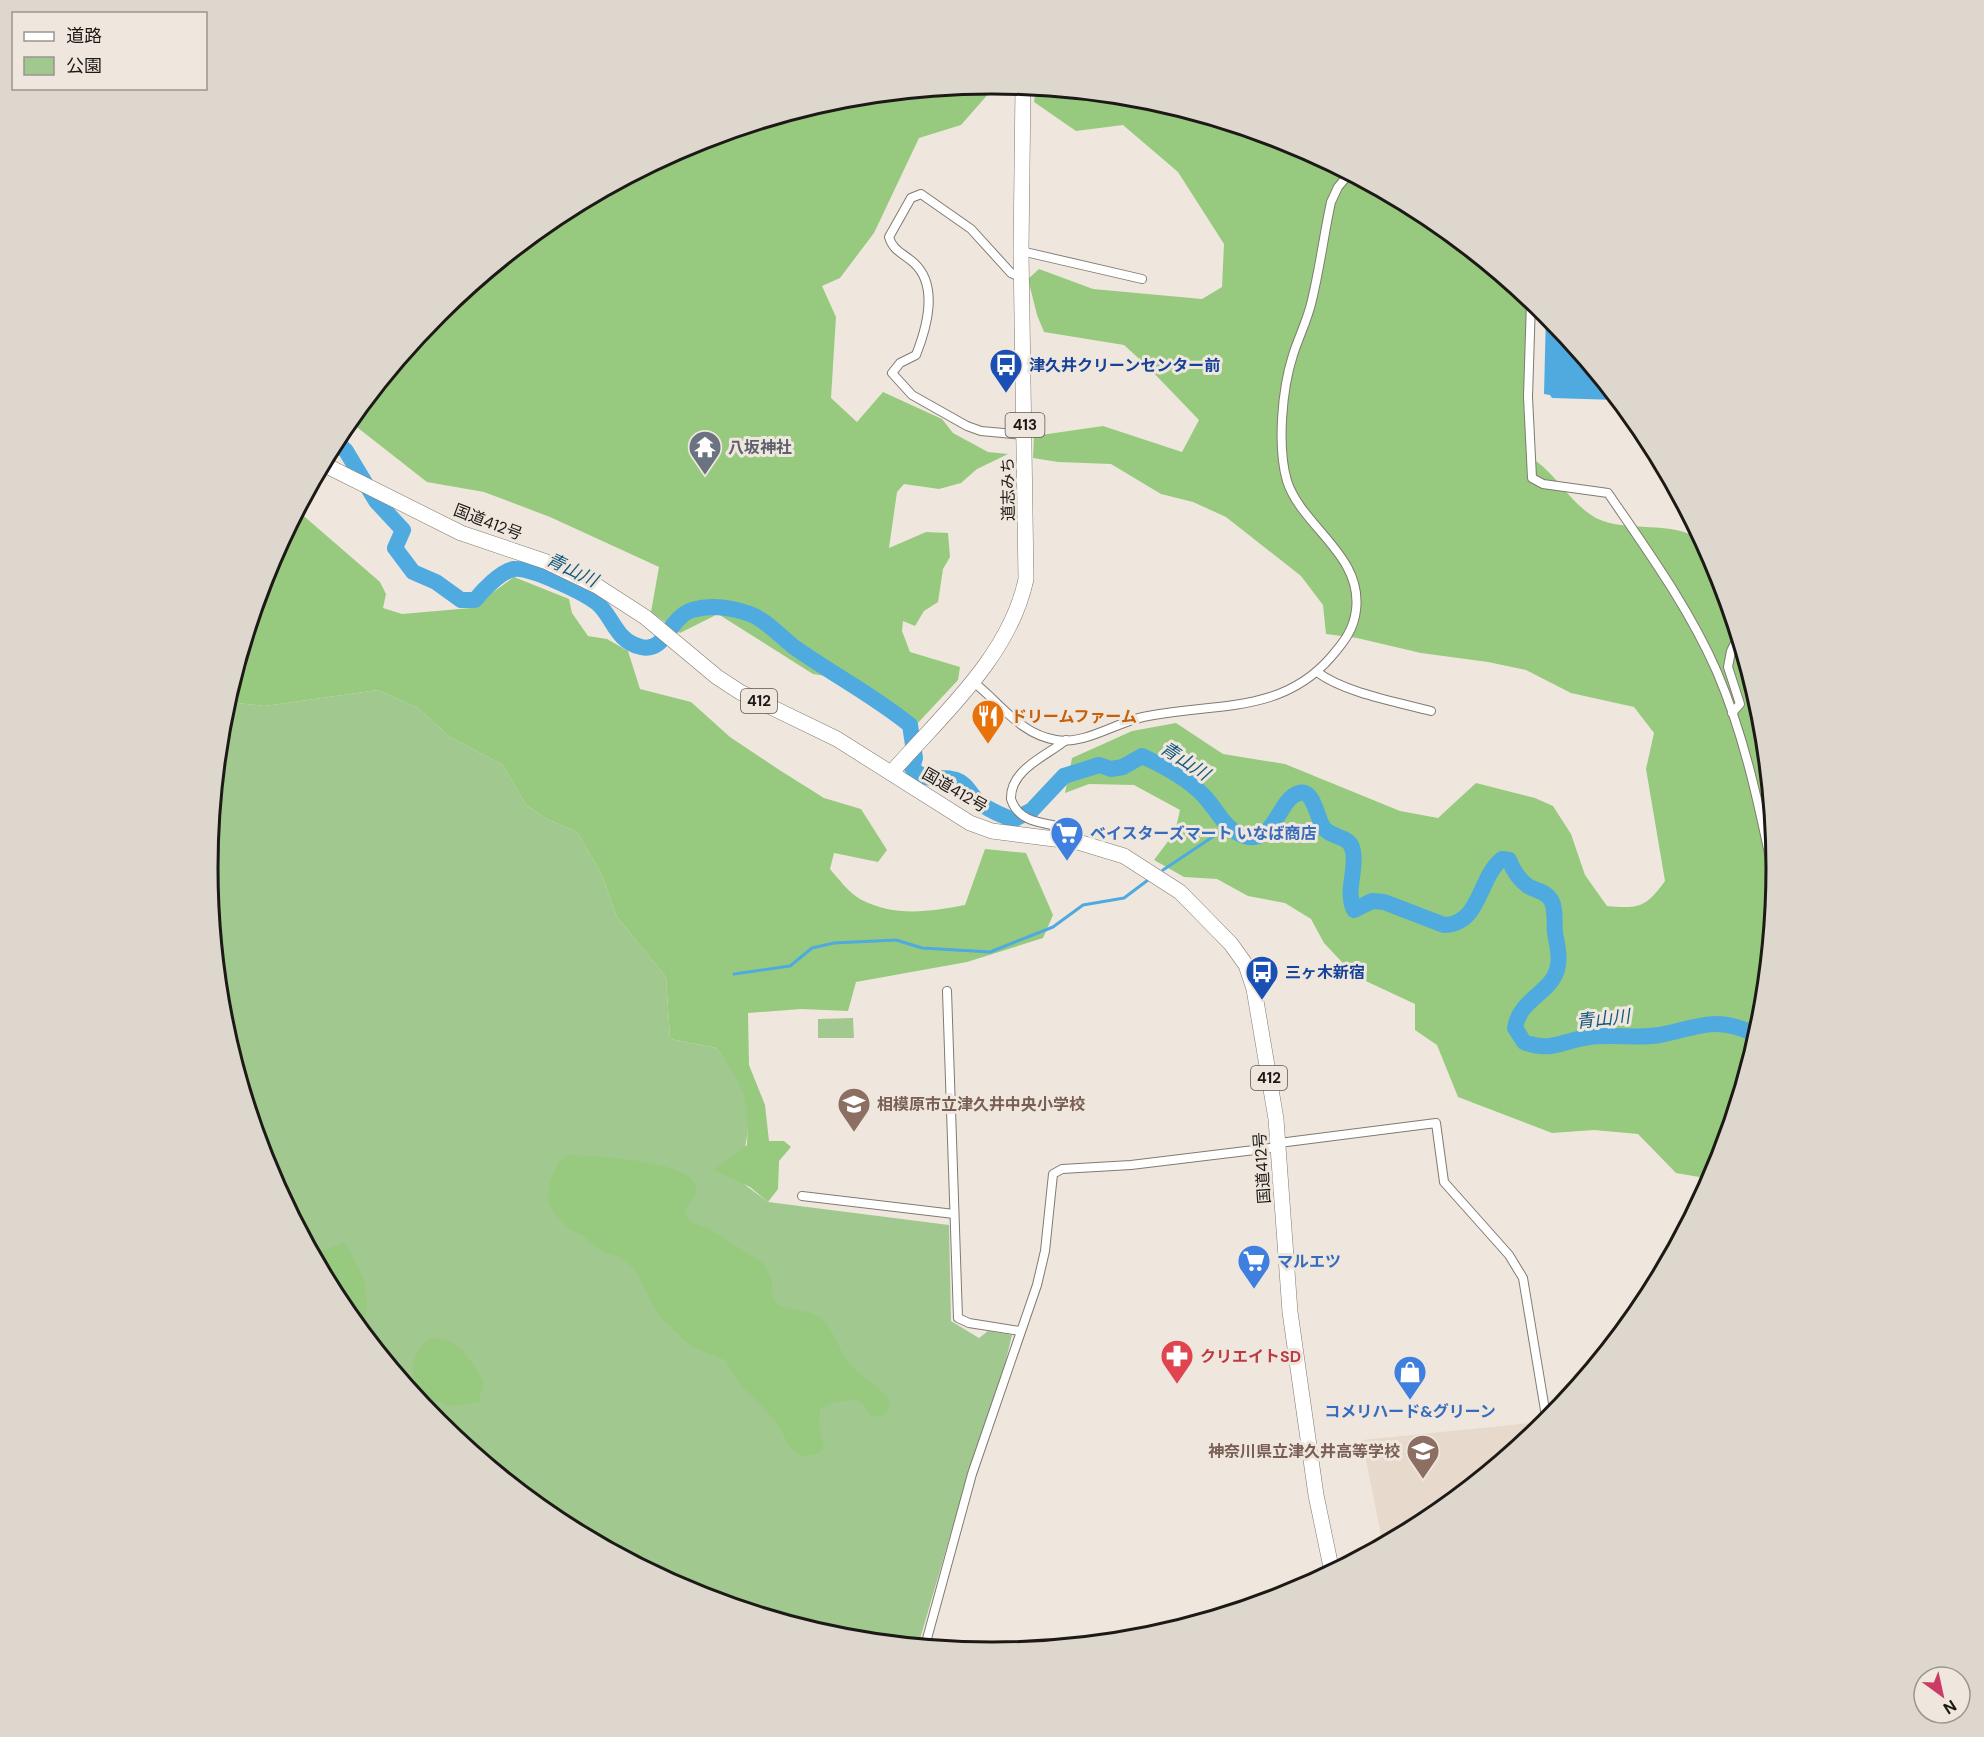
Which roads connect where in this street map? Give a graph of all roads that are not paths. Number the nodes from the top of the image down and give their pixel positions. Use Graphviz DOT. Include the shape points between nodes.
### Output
graph roads {
  1 [pos="1023,95"];
  2 [pos="1344,180"];
  3 [pos="1021,251"];
  4 [pos="1022,278"];
  5 [pos="1143,279"];
  6 [pos="1531,313"];
  7 [pos="1026,435"];
  8 [pos="330,467"];
  9 [pos="1733,646"];
  10 [pos="1317,672"];
  11 [pos="971,681"];
  12 [pos="1431,711"];
  13 [pos="1732,713"];
  14 [pos="1066,740"];
  15 [pos="892,772"];
  16 [pos="1765,832"];
  17 [pos="1078,842"];
  18 [pos="947,991"];
  19 [pos="1279,1145"];
  20 [pos="802,1196"];
  21 [pos="954,1214"];
  22 [pos="1020,1331"];
  23 [pos="1545,1410"];
  24 [pos="1330,1565"];
  25 [pos="927,1640"];
  1 -- 3 [label="highway, 道志みち / 413"];
  2 -- 10 [label="street" via="1331,202 1312,302 1293,355 1283,410 1287,481 1301,506 1334,545 1355,591 1357,608 1350,633"];
  3 -- 4 [label="highway, 道志みち / 413"];
  3 -- 5 [label="street"];
  4 -- 7 [label="highway, 道志みち / 413"];
  4 -- 7 [label="street" via="1011,273 970,230 921,194 911,198 889,237 892,247 923,273 930,298 916,355 900,363 892,373 912,395 967,426"];
  6 -- 13 [label="street" via="1528,397 1532,478 1543,484 1608,493 1680,603 1716,670"];
  7 -- 11 [label="highway, 道志みち / 413" via="1027,562 1023,593 1007,634"];
  8 -- 15 [label="highway, 国道412号 / 412" via="460,533 548,562 597,586 740,692 837,739"];
  9 -- 13 [label="street" via="1728,667 1740,704"];
  10 -- 12 [label="street" via="1361,691"];
  10 -- 14 [label="street" via="1293,689 1273,696 1214,710 1140,718"];
  11 -- 14 [label="street" via="1020,725 1042,736"];
  11 -- 15 [label="highway, 道志みち / 413"];
  13 -- 16 [label="street" via="1754,781"];
  14 -- 17 [label="street" via="1030,764 1017,781 1011,799 1019,813 1074,831 1079,835"];
  15 -- 17 [label="highway, 国道412号 / 412" via="970,823 992,831"];
  17 -- 19 [label="highway, 国道412号 / 412" via="1124,856 1180,892 1232,944 1246,965 1254,989"];
  18 -- 21 [label="street"];
  19 -- 22 [label="street" via="1131,1165 1062,1169 1053,1174 1042,1263"];
  19 -- 23 [label="street" via="1436,1123 1444,1182 1509,1255 1523,1278"];
  19 -- 24 [label="highway, 国道412号 / 412" via="1290,1312 1316,1495"];
  20 -- 21 [label="street"];
  21 -- 22 [label="street" via="958,1318"];
  22 -- 25 [label="street" via="972,1474"];
}
